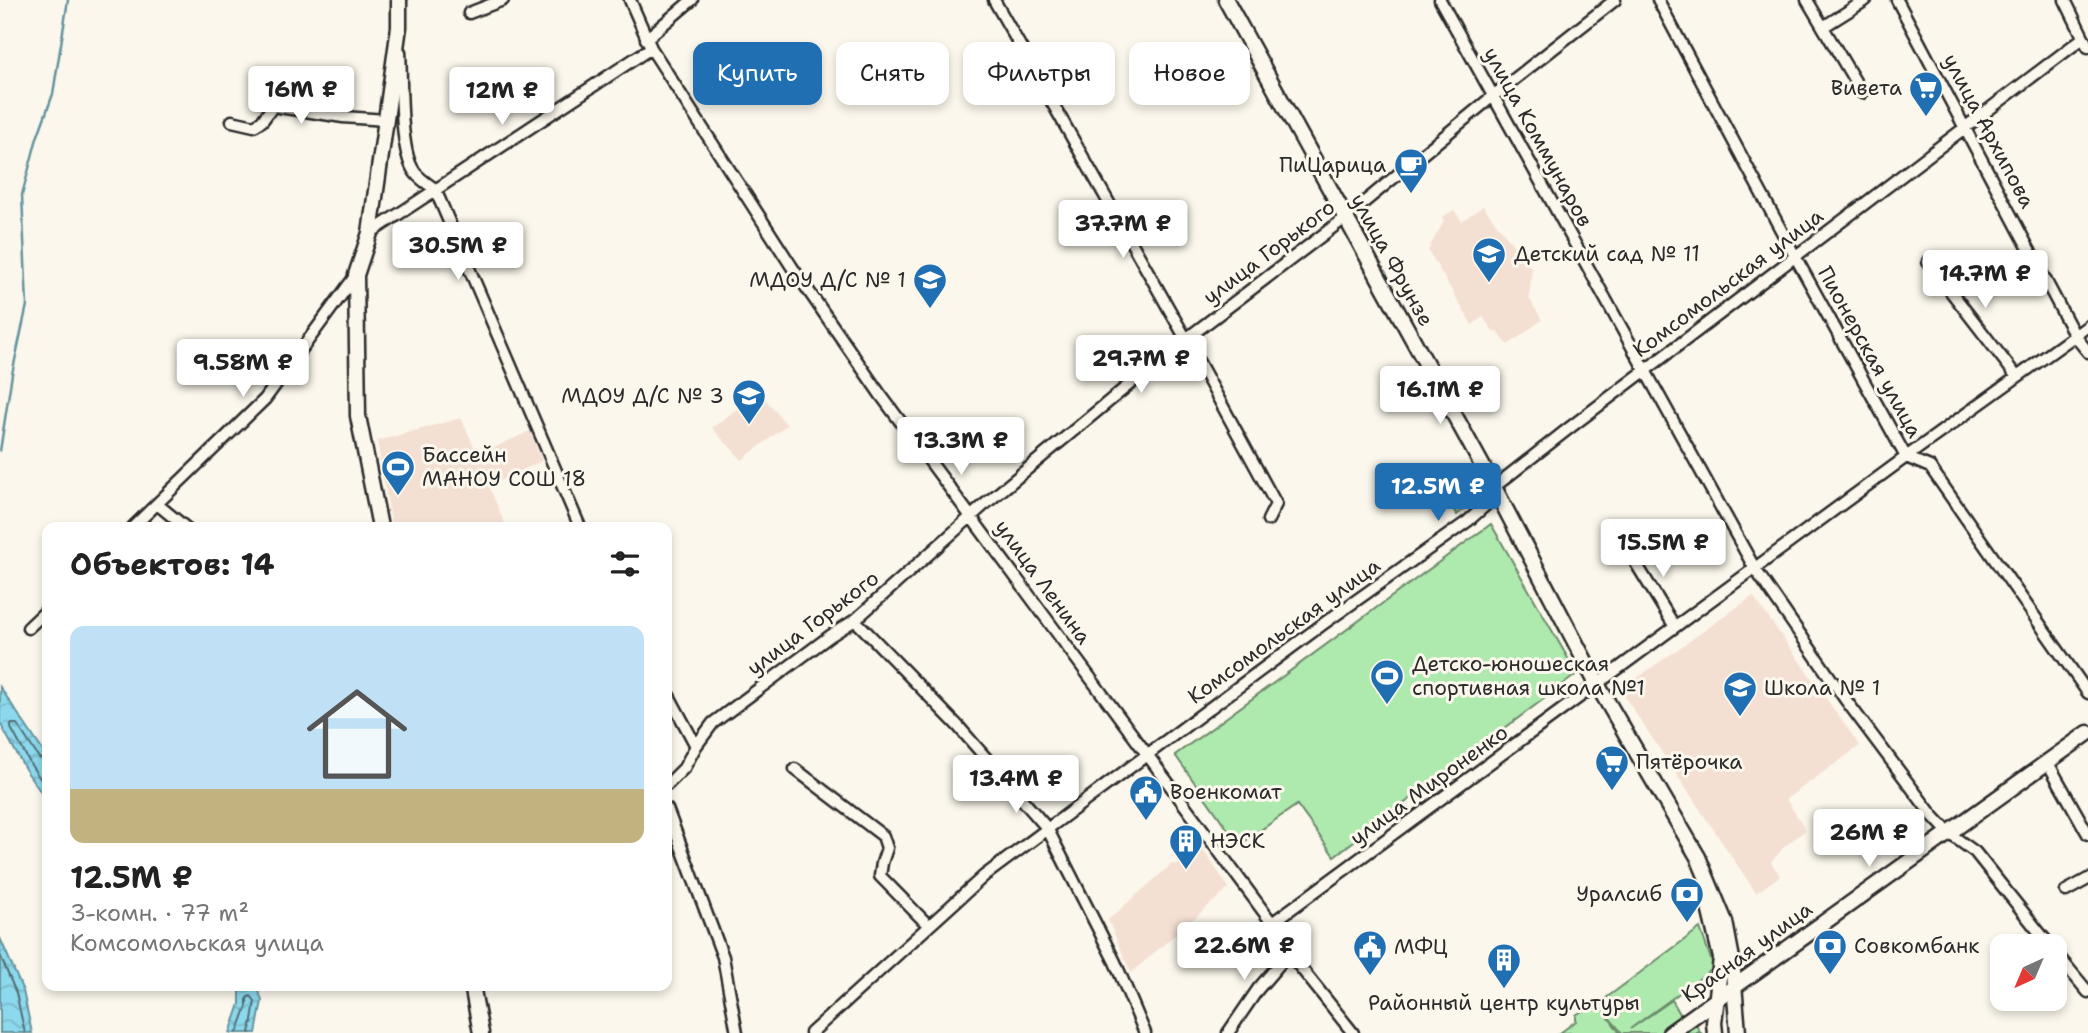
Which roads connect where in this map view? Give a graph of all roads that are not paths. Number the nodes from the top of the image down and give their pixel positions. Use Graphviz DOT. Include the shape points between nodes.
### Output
graph roads {
  1 [pos="399,0"];
  2 [pos="503,0"];
  3 [pos="630,0"];
  4 [pos="692,0"];
  5 [pos="994,0"];
  6 [pos="1226,0"];
  7 [pos="1440,0"];
  8 [pos="1615,0"];
  9 [pos="1658,0"];
  10 [pos="1807,0"];
  11 [pos="1866,0"];
  12 [pos="1897,0"];
  13 [pos="2065,0"];
  14 [pos="469,13"];
  15 [pos="399,27"];
  16 [pos="1823,27"];
  17 [pos="649,43"];
  18 [pos="2085,43"];
  19 [pos="1862,93"];
  20 [pos="1493,96"];
  21 [pos="386,120"];
  22 [pos="232,121"];
  23 [pos="1965,126"];
  24 [pos="435,189"];
  25 [pos="1345,218"];
  26 [pos="370,233"];
  27 [pos="1796,258"];
  28 [pos="1928,262"];
  29 [pos="356,275"];
  30 [pos="2088,326"];
  31 [pos="2075,336"];
  32 [pos="1186,339"];
  33 [pos="2088,352"];
  34 [pos="1644,370"];
  35 [pos="2017,377"];
  36 [pos="1906,457"];
  37 [pos="1494,487"];
  38 [pos="157,504"];
  39 [pos="971,516"];
  40 [pos="1268,520"];
  41 [pos="138,522"];
  42 [pos="179,522"];
  43 [pos="379,522"];
  44 [pos="578,522"];
  45 [pos="1626,547"];
  46 [pos="1755,569"];
  47 [pos="42,615"];
  48 [pos="855,620"];
  49 [pos="1675,627"];
  50 [pos="29,628"];
  51 [pos="1598,686"];
  52 [pos="2088,693"];
  53 [pos="672,701"];
  54 [pos="2088,733"];
  55 [pos="696,746"];
  56 [pos="1148,755"];
  57 [pos="2048,763"];
  58 [pos="795,768"];
  59 [pos="672,780"];
  60 [pos="672,822"];
  61 [pos="1047,828"];
  62 [pos="1950,834"];
  63 [pos="2088,834"];
  64 [pos="1683,835"];
  65 [pos="2088,879"];
  66 [pos="2066,891"];
  67 [pos="1272,923"];
  68 [pos="929,926"];
  69 [pos="2041,934"];
  70 [pos="1289,953"];
  71 [pos="2067,966"];
  72 [pos="1734,986"];
  73 [pos="473,991"];
  74 [pos="2088,992"];
  75 [pos="1717,999"];
  76 [pos="481,1033"];
  77 [pos="737,1033"];
  78 [pos="811,1033"];
  79 [pos="1145,1033"];
  80 [pos="1228,1033"];
  81 [pos="1353,1033"];
  82 [pos="1670,1033"];
  83 [pos="1715,1033"];
  84 [pos="1738,1033"];
  1 -- 15 [label="main road"];
  2 -- 14 [label="street"];
  3 -- 17 [label="street, улица Ленина"];
  4 -- 17 [label="street"];
  5 -- 32 [label="street"];
  6 -- 25 [label="main road, улица Фрунзе"];
  7 -- 20 [label="street, улица Коммунаров"];
  8 -- 20 [label="street, улица Горького"];
  9 -- 27 [label="street, Пионерская улица"];
  10 -- 16 [label="street"];
  11 -- 16 [label="street"];
  12 -- 23 [label="street, улица Архипова"];
  13 -- 18 [label="street"];
  15 -- 21 [label="main road"];
  15 -- 24 [label="street" via="405,144 413,171"];
  16 -- 19 [label="street"];
  17 -- 24 [label="street"];
  17 -- 39 [label="street, улица Ленина" via="792,267"];
  18 -- 23 [label="street, Комсомольская улица"];
  20 -- 25 [label="street, улица Горького"];
  20 -- 34 [label="street, улица Коммунаров"];
  21 -- 22 [label="street" via="273,106 254,126"];
  21 -- 26 [label="main road"];
  23 -- 27 [label="street, Комсомольская улица"];
  23 -- 31 [label="street, улица Архипова"];
  24 -- 26 [label="street"];
  24 -- 44 [label="street"];
  25 -- 32 [label="street, улица Горького"];
  25 -- 37 [label="main road, улица Фрунзе"];
  26 -- 29 [label="main road"];
  27 -- 34 [label="street, Комсомольская улица"];
  27 -- 36 [label="street, Пионерская улица"];
  28 -- 35 [label="street"];
  29 -- 38 [label="street" via="265,399"];
  29 -- 43 [label="main road" via="358,416"];
  30 -- 31 [label="street, улица Мироненко"];
  31 -- 33 [label="street, улица Архипова"];
  31 -- 35 [label="street, улица Мироненко"];
  32 -- 39 [label="street, улица Горького"];
  32 -- 40 [label="street" via="1276,504"];
  34 -- 37 [label="street, Комсомольская улица"];
  34 -- 46 [label="street, улица Коммунаров"];
  35 -- 36 [label="street, улица Мироненко"];
  36 -- 46 [label="street, улица Мироненко"];
  36 -- 52 [label="street, Пионерская улица" via="1930,467"];
  37 -- 51 [label="main road, улица Фрунзе"];
  37 -- 56 [label="street, Комсомольская улица" via="1486,505 1468,521"];
  38 -- 41 [label="street"];
  38 -- 42 [label="street"];
  39 -- 48 [label="street, улица Горького"];
  39 -- 56 [label="street, улица Ленина"];
  45 -- 49 [label="street"];
  46 -- 49 [label="street, улица Мироненко"];
  46 -- 62 [label="street, улица Коммунаров" via="1845,699"];
  47 -- 50 [label="street"];
  48 -- 55 [label="street, улица Горького" via="713,723"];
  48 -- 61 [label="street" via="958,726"];
  49 -- 51 [label="street, улица Мироненко"];
  51 -- 64 [label="main road, улица Фрунзе"];
  51 -- 67 [label="street, улица Мироненко"];
  53 -- 55 [label="street"];
  54 -- 57 [label="main road, Красная улица"];
  55 -- 59 [label="street, улица Горького"];
  56 -- 61 [label="street, Комсомольская улица"];
  56 -- 67 [label="street, улица Ленина"];
  57 -- 62 [label="main road, Красная улица"];
  57 -- 63 [label="street"];
  58 -- 68 [label="street" via="883,836 887,848 880,876"];
  60 -- 77 [label="street" via="723,957"];
  61 -- 68 [label="street, Комсомольская улица"];
  61 -- 79 [label="street" via="1115,962"];
  62 -- 69 [label="street, улица Коммунаров" via="1975,852"];
  62 -- 72 [label="main road, Красная улица"];
  64 -- 72 [label="main road, улица Фрунзе" via="1698,857 1725,922"];
  64 -- 75 [label="main road, улица Фрунзе" via="1706,896 1721,958"];
  65 -- 66 [label="street"];
  67 -- 70 [label="street, улица Ленина"];
  68 -- 78 [label="street, Комсомольская улица"];
  70 -- 80 [label="street"];
  70 -- 81 [label="street, улица Ленина"];
  71 -- 74 [label="street, улица Коммунаров"];
  72 -- 75 [label="main road, Красная улица"];
  72 -- 84 [label="main road, улица Фрунзе"];
  73 -- 76 [label="main road"];
  75 -- 82 [label="main road, Красная улица"];
  75 -- 83 [label="main road, улица Фрунзе"];
}
